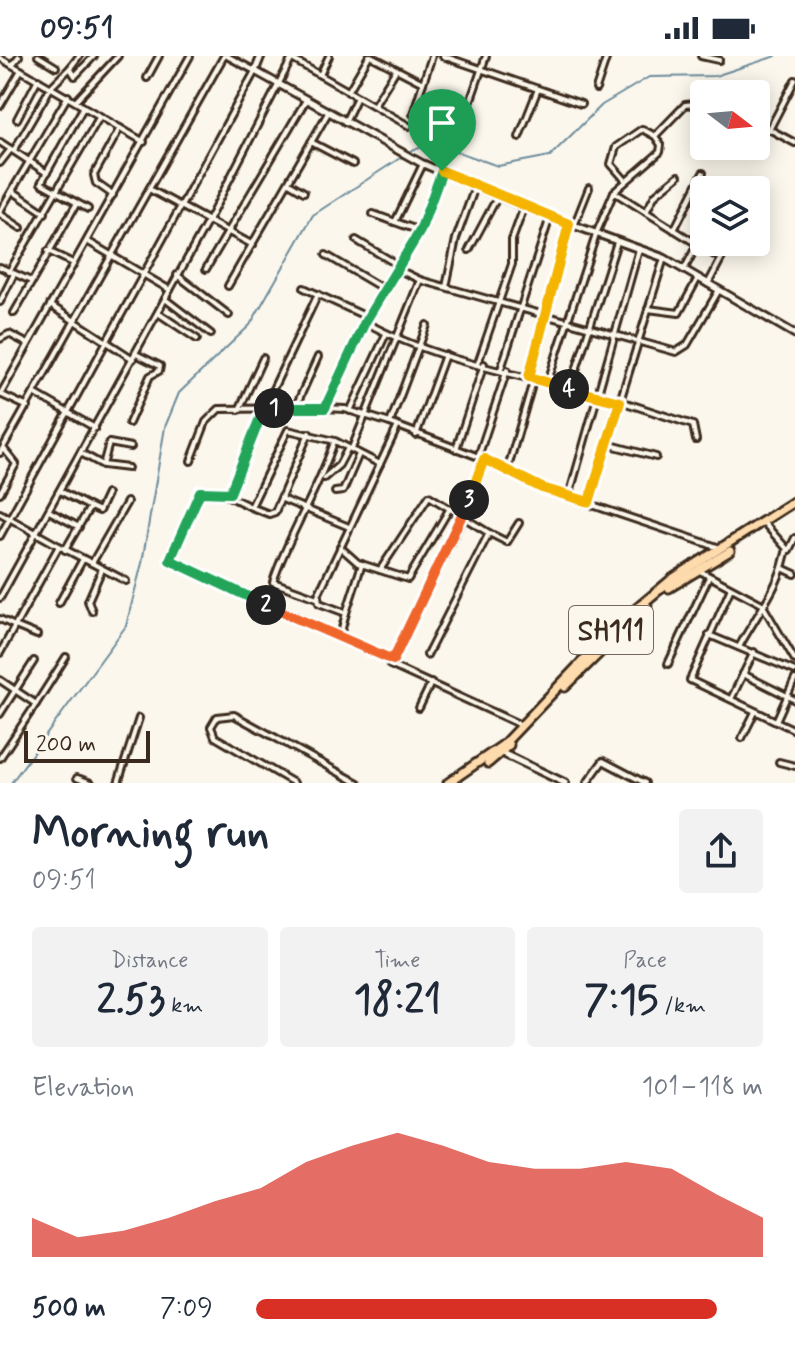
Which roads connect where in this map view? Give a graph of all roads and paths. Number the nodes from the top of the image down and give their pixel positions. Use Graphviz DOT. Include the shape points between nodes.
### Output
graph roads {
  1 [pos="19,56"];
  2 [pos="38,56"];
  3 [pos="79,56"];
  4 [pos="94,56"];
  5 [pos="118,56"];
  6 [pos="159,56"];
  7 [pos="190,56"];
  8 [pos="225,56"];
  9 [pos="261,56"];
  10 [pos="329,56"];
  11 [pos="370,56"];
  12 [pos="432,56"];
  13 [pos="443,56"];
  14 [pos="486,56"];
  15 [pos="702,56"];
  16 [pos="293,57"];
  17 [pos="605,57"];
  18 [pos="0,58"];
  19 [pos="719,60"];
  20 [pos="12,65"];
  21 [pos="56,67"];
  22 [pos="70,68"];
  23 [pos="484,69"];
  24 [pos="21,70"];
  25 [pos="396,70"];
  26 [pos="255,71"];
  27 [pos="320,75"];
  28 [pos="147,78"];
  29 [pos="38,79"];
  30 [pos="795,80"];
  31 [pos="423,83"];
  32 [pos="280,84"];
  33 [pos="51,87"];
  34 [pos="538,89"];
  35 [pos="596,89"];
  36 [pos="348,92"];
  37 [pos="68,95"];
  38 [pos="357,97"];
  39 [pos="306,100"];
  40 [pos="76,102"];
  41 [pos="581,104"];
  42 [pos="690,104"];
  43 [pos="0,106"];
  44 [pos="374,106"];
  45 [pos="83,108"];
  46 [pos="328,113"];
  47 [pos="413,114"];
  48 [pos="100,116"];
  49 [pos="17,119"];
  50 [pos="345,122"];
  51 [pos="409,126"];
  52 [pos="120,128"];
  53 [pos="461,128"];
  54 [pos="770,128"];
  55 [pos="770,130"];
  56 [pos="795,134"];
  57 [pos="655,136"];
  58 [pos="519,137"];
  59 [pos="0,142"];
  60 [pos="144,142"];
  61 [pos="311,142"];
  62 [pos="793,142"];
  63 [pos="12,150"];
  64 [pos="28,162"];
  65 [pos="0,163"];
  66 [pos="422,163"];
  67 [pos="353,164"];
  68 [pos="442,171"];
  69 [pos="47,173"];
  70 [pos="703,173"];
  71 [pos="678,176"];
  72 [pos="626,181"];
  73 [pos="289,183"];
  74 [pos="476,185"];
  75 [pos="589,188"];
  76 [pos="151,190"];
  77 [pos="14,192"];
  78 [pos="57,192"];
  79 [pos="304,192"];
  80 [pos="614,192"];
  81 [pos="113,195"];
  82 [pos="498,196"];
  83 [pos="77,203"];
  84 [pos="182,207"];
  85 [pos="524,207"];
  86 [pos="88,209"];
  87 [pos="0,212"];
  88 [pos="45,213"];
  89 [pos="646,213"];
  90 [pos="373,214"];
  91 [pos="550,217"];
  92 [pos="208,221"];
  93 [pos="395,222"];
  94 [pos="572,225"];
  95 [pos="21,228"];
  96 [pos="674,230"];
  97 [pos="420,231"];
  98 [pos="228,232"];
  99 [pos="596,234"];
  100 [pos="356,240"];
  101 [pos="690,240"];
  102 [pos="87,241"];
  103 [pos="617,242"];
  104 [pos="253,245"];
  105 [pos="639,249"];
  106 [pos="469,250"];
  107 [pos="48,251"];
  108 [pos="326,255"];
  109 [pos="691,256"];
  110 [pos="716,256"];
  111 [pos="723,256"];
  112 [pos="112,257"];
  113 [pos="664,258"];
  114 [pos="721,259"];
  115 [pos="73,263"];
  116 [pos="0,267"];
  117 [pos="398,267"];
  118 [pos="206,269"];
  119 [pos="684,270"];
  120 [pos="12,273"];
  121 [pos="144,275"];
  122 [pos="177,275"];
  123 [pos="698,278"];
  124 [pos="420,280"];
  125 [pos="31,281"];
  126 [pos="708,284"];
  127 [pos="228,286"];
  128 [pos="446,287"];
  129 [pos="304,288"];
  130 [pos="383,289"];
  131 [pos="170,290"];
  132 [pos="719,290"];
  133 [pos="318,294"];
  134 [pos="165,299"];
  135 [pos="0,302"];
  136 [pos="500,302"];
  137 [pos="50,305"];
  138 [pos="521,308"];
  139 [pos="648,309"];
  140 [pos="14,313"];
  141 [pos="158,313"];
  142 [pos="543,313"];
  143 [pos="229,315"];
  144 [pos="366,320"];
  145 [pos="567,320"];
  146 [pos="76,322"];
  147 [pos="427,325"];
  148 [pos="589,326"];
  149 [pos="0,330"];
  150 [pos="6,333"];
  151 [pos="211,334"];
  152 [pos="386,334"];
  153 [pos="614,334"];
  154 [pos="795,334"];
  155 [pos="396,338"];
  156 [pos="0,339"];
  157 [pos="197,339"];
  158 [pos="638,341"];
  159 [pos="106,342"];
  160 [pos="28,344"];
  161 [pos="419,345"];
  162 [pos="445,355"];
  163 [pos="135,356"];
  164 [pos="318,357"];
  165 [pos="263,358"];
  166 [pos="481,364"];
  167 [pos="504,370"];
  168 [pos="532,377"];
  169 [pos="548,381"];
  170 [pos="570,389"];
  171 [pos="0,394"];
  172 [pos="36,394"];
  173 [pos="597,398"];
  174 [pos="620,401"];
  175 [pos="28,407"];
  176 [pos="264,408"];
  177 [pos="295,408"];
  178 [pos="325,408"];
  179 [pos="239,410"];
  180 [pos="350,411"];
  181 [pos="67,412"];
  182 [pos="364,414"];
  183 [pos="129,423"];
  184 [pos="390,423"];
  185 [pos="95,428"];
  186 [pos="397,428"];
  187 [pos="309,433"];
  188 [pos="416,435"];
  189 [pos="696,440"];
  190 [pos="335,441"];
  191 [pos="607,444"];
  192 [pos="131,447"];
  193 [pos="350,448"];
  194 [pos="456,449"];
  195 [pos="2,451"];
  196 [pos="81,453"];
  197 [pos="360,453"];
  198 [pos="656,457"];
  199 [pos="481,458"];
  200 [pos="191,461"];
  201 [pos="380,464"];
  202 [pos="103,465"];
  203 [pos="128,468"];
  204 [pos="507,471"];
  205 [pos="322,479"];
  206 [pos="60,491"];
  207 [pos="335,492"];
  208 [pos="0,493"];
  209 [pos="107,494"];
  210 [pos="226,495"];
  211 [pos="569,496"];
  212 [pos="282,499"];
  213 [pos="795,501"];
  214 [pos="127,502"];
  215 [pos="589,502"];
  216 [pos="90,507"];
  217 [pos="251,507"];
  218 [pos="305,508"];
  219 [pos="450,508"];
  220 [pos="795,508"];
  221 [pos="49,511"];
  222 [pos="0,513"];
  223 [pos="464,516"];
  224 [pos="9,518"];
  225 [pos="519,523"];
  226 [pos="765,526"];
  227 [pos="79,527"];
  228 [pos="349,527"];
  229 [pos="36,533"];
  230 [pos="489,533"];
  231 [pos="0,536"];
  232 [pos="795,538"];
  233 [pos="59,546"];
  234 [pos="340,547"];
  235 [pos="65,550"];
  236 [pos="788,550"];
  237 [pos="724,552"];
  238 [pos="795,553"];
  239 [pos="83,559"];
  240 [pos="92,563"];
  241 [pos="362,564"];
  242 [pos="782,568"];
  243 [pos="102,569"];
  244 [pos="696,569"];
  245 [pos="380,570"];
  246 [pos="795,574"];
  247 [pos="709,577"];
  248 [pos="126,581"];
  249 [pos="731,588"];
  250 [pos="0,598"];
  251 [pos="317,598"];
  252 [pos="59,603"];
  253 [pos="762,604"];
  254 [pos="92,611"];
  255 [pos="346,613"];
  256 [pos="0,619"];
  257 [pos="15,626"];
  258 [pos="37,635"];
  259 [pos="709,635"];
  260 [pos="339,637"];
  261 [pos="739,647"];
  262 [pos="754,652"];
  263 [pos="0,653"];
  264 [pos="427,655"];
  265 [pos="66,657"];
  266 [pos="393,660"];
  267 [pos="795,660"];
  268 [pos="34,661"];
  269 [pos="668,664"];
  270 [pos="795,671"];
  271 [pos="743,674"];
  272 [pos="795,679"];
  273 [pos="0,680"];
  274 [pos="431,683"];
  275 [pos="15,691"];
  276 [pos="788,695"];
  277 [pos="731,699"];
  278 [pos="795,700"];
  279 [pos="36,704"];
  280 [pos="419,708"];
  281 [pos="755,712"];
  282 [pos="0,714"];
  283 [pos="139,718"];
  284 [pos="776,721"];
  285 [pos="522,726"];
  286 [pos="795,730"];
  287 [pos="742,738"];
  288 [pos="2,752"];
  289 [pos="502,753"];
  290 [pos="0,758"];
  291 [pos="779,762"];
  292 [pos="795,766"];
  293 [pos="77,778"];
  294 [pos="91,783"];
  295 [pos="118,783"];
  296 [pos="294,783"];
  297 [pos="358,783"];
  298 [pos="448,783"];
  299 [pos="455,783"];
  300 [pos="565,783"];
  301 [pos="587,783"];
  302 [pos="645,783"];
  1 -- 20 [label="street"];
  2 -- 21 [label="street"];
  3 -- 22 [label="street"];
  4 -- 22 [label="street" via="75,76"];
  5 -- 40 [label="street"];
  6 -- 28 [label="street"];
  7 -- 60 [label="street"];
  8 -- 26 [label="street"];
  8 -- 76 [label="street"];
  9 -- 26 [label="street"];
  10 -- 27 [label="street"];
  11 -- 25 [label="street"];
  11 -- 36 [label="street"];
  12 -- 31 [label="street"];
  13 -- 23 [label="street"];
  14 -- 23 [label="street"];
  15 -- 19 [label="street"];
  16 -- 27 [label="street"];
  16 -- 32 [label="street"];
  17 -- 35 [label="street"];
  18 -- 20 [label="street"];
  20 -- 24 [label="street"];
  22 -- 33 [label="street"];
  23 -- 34 [label="street"];
  23 -- 53 [label="street"];
  24 -- 29 [label="street"];
  24 -- 43 [label="street"];
  25 -- 31 [label="street"];
  25 -- 44 [label="street"];
  26 -- 32 [label="street"];
  26 -- 84 [label="street"];
  27 -- 36 [label="street"];
  29 -- 33 [label="street"];
  29 -- 49 [label="street"];
  30 -- 54 [label="street"];
  31 -- 47 [label="street"];
  32 -- 39 [label="street"];
  32 -- 92 [label="street"];
  33 -- 37 [label="street"];
  33 -- 63 [label="street"];
  34 -- 41 [label="street"];
  34 -- 58 [label="street"];
  36 -- 38 [label="street"];
  37 -- 40 [label="street"];
  37 -- 64 [label="street"];
  38 -- 44 [label="street"];
  38 -- 50 [label="street"];
  39 -- 46 [label="street"];
  39 -- 98 [label="street"];
  40 -- 45 [label="street"];
  42 -- 57 [label="street"];
  44 -- 51 [label="street"];
  45 -- 48 [label="street"];
  45 -- 69 [label="street"];
  46 -- 50 [label="street"];
  46 -- 61 [label="street"];
  48 -- 52 [label="street"];
  48 -- 78 [label="street"];
  50 -- 66 [label="street"];
  52 -- 60 [label="street"];
  52 -- 81 [label="street" via="94,175 96,183"];
  55 -- 62 [label="street"];
  56 -- 62 [label="street"];
  57 -- 72 [label="street" via="660,152"];
  57 -- 72 [label="street" via="642,129 616,147 611,164"];
  59 -- 63 [label="street"];
  60 -- 81 [label="street"];
  61 -- 67 [label="street"];
  61 -- 73 [label="street"];
  63 -- 64 [label="street"];
  63 -- 65 [label="street"];
  64 -- 69 [label="street"];
  64 -- 77 [label="street"];
  66 -- 68 [label="street"];
  66 -- 93 [label="street"];
  68 -- 74 [label="street"];
  68 -- 97 [label="street"];
  69 -- 78 [label="street" via="41,183"];
  70 -- 96 [label="street"];
  71 -- 89 [label="street" via="655,195"];
  72 -- 80 [label="street"];
  73 -- 79 [label="street"];
  73 -- 104 [label="street"];
  74 -- 82 [label="street"];
  74 -- 128 [label="street"];
  75 -- 94 [label="street"];
  76 -- 84 [label="street"];
  76 -- 112 [label="street"];
  77 -- 87 [label="street"];
  77 -- 88 [label="street"];
  78 -- 83 [label="street"];
  78 -- 88 [label="street"];
  80 -- 89 [label="street"];
  80 -- 99 [label="street"];
  81 -- 102 [label="street"];
  82 -- 85 [label="street"];
  82 -- 106 [label="street"];
  83 -- 86 [label="street"];
  83 -- 107 [label="street"];
  84 -- 92 [label="street"];
  84 -- 121 [label="street"];
  85 -- 91 [label="street"];
  85 -- 136 [label="street"];
  87 -- 95 [label="street"];
  88 -- 120 [label="street"];
  89 -- 96 [label="street"];
  90 -- 93 [label="street"];
  91 -- 94 [label="street"];
  91 -- 138 [label="street"];
  92 -- 98 [label="street"];
  92 -- 122 [label="street"];
  93 -- 97 [label="street"];
  94 -- 99 [label="street"];
  94 -- 142 [label="street"];
  96 -- 101 [label="street"];
  97 -- 117 [label="street"];
  98 -- 104 [label="street"];
  98 -- 118 [label="street"];
  99 -- 103 [label="street"];
  99 -- 145 [label="street"];
  100 -- 117 [label="street"];
  102 -- 112 [label="street"];
  102 -- 115 [label="street"];
  103 -- 105 [label="street"];
  103 -- 148 [label="street"];
  104 -- 127 [label="street"];
  105 -- 113 [label="street"];
  105 -- 153 [label="street"];
  107 -- 115 [label="street"];
  107 -- 125 [label="street"];
  108 -- 130 [label="street"];
  109 -- 119 [label="street"];
  110 -- 114 [label="street"];
  111 -- 114 [label="street"];
  112 -- 121 [label="street"];
  112 -- 146 [label="street"];
  113 -- 119 [label="street"];
  113 -- 139 [label="street"];
  114 -- 126 [label="street"];
  115 -- 137 [label="street"];
  116 -- 120 [label="street"];
  117 -- 124 [label="street"];
  117 -- 130 [label="street"];
  119 -- 123 [label="street"];
  120 -- 125 [label="street"];
  120 -- 135 [label="street"];
  121 -- 131 [label="street"];
  121 -- 159 [label="street"];
  122 -- 131 [label="street"];
  122 -- 143 [label="street"];
  123 -- 126 [label="street"];
  123 -- 139 [label="street" via="679,313"];
  124 -- 128 [label="street"];
  124 -- 155 [label="street"];
  125 -- 140 [label="street"];
  126 -- 132 [label="street"];
  128 -- 136 [label="street"];
  129 -- 133 [label="street"];
  130 -- 144 [label="street"];
  131 -- 134 [label="street"];
  132 -- 154 [label="street"];
  132 -- 158 [label="street" via="683,349"];
  133 -- 144 [label="street"];
  133 -- 176 [label="street"];
  134 -- 141 [label="street"];
  134 -- 151 [label="street"];
  136 -- 138 [label="street"];
  136 -- 166 [label="street"];
  137 -- 146 [label="street"];
  137 -- 160 [label="street"];
  138 -- 142 [label="street"];
  138 -- 167 [label="street"];
  139 -- 158 [label="street"];
  141 -- 157 [label="street"];
  141 -- 163 [label="street"];
  142 -- 145 [label="street"];
  142 -- 168 [label="street"];
  144 -- 152 [label="street"];
  144 -- 178 [label="street"];
  145 -- 148 [label="street"];
  145 -- 169 [label="street"];
  146 -- 159 [label="street"];
  146 -- 172 [label="street"];
  147 -- 161 [label="street"];
  148 -- 153 [label="street"];
  148 -- 170 [label="street"];
  149 -- 150 [label="street"];
  150 -- 156 [label="street"];
  150 -- 160 [label="street"];
  152 -- 155 [label="street"];
  152 -- 180 [label="street"];
  153 -- 158 [label="street"];
  153 -- 173 [label="street"];
  155 -- 161 [label="street"];
  155 -- 182 [label="street"];
  158 -- 174 [label="street"];
  159 -- 163 [label="street"];
  159 -- 181 [label="street"];
  160 -- 171 [label="street"];
  161 -- 162 [label="street"];
  161 -- 184 [label="street"];
  162 -- 166 [label="street"];
  162 -- 188 [label="street"];
  163 -- 183 [label="street" via="160,366 150,376"];
  163 -- 185 [label="street"];
  164 -- 177 [label="street"];
  165 -- 179 [label="street"];
  166 -- 167 [label="street"];
  166 -- 194 [label="street"];
  167 -- 168 [label="street"];
  167 -- 199 [label="street"];
  168 -- 169 [label="street"];
  168 -- 204 [label="street"];
  169 -- 170 [label="street"];
  170 -- 173 [label="street"];
  171 -- 175 [label="street"];
  172 -- 175 [label="street"];
  172 -- 181 [label="street"];
  173 -- 174 [label="street"];
  173 -- 211 [label="street"];
  174 -- 189 [label="street" via="691,424"];
  174 -- 191 [label="street"];
  175 -- 195 [label="street"];
  176 -- 177 [label="street"];
  176 -- 179 [label="street"];
  176 -- 210 [label="street"];
  177 -- 178 [label="street"];
  178 -- 180 [label="street"];
  179 -- 200 [label="street" via="212,413"];
  180 -- 182 [label="street"];
  181 -- 185 [label="street"];
  181 -- 224 [label="street"];
  182 -- 184 [label="street"];
  182 -- 193 [label="street"];
  184 -- 186 [label="street"];
  185 -- 196 [label="street"];
  186 -- 188 [label="street"];
  186 -- 201 [label="street"];
  187 -- 190 [label="street"];
  187 -- 212 [label="street"];
  187 -- 217 [label="street" via="286,431"];
  188 -- 194 [label="street"];
  190 -- 193 [label="street"];
  190 -- 205 [label="street"];
  191 -- 198 [label="street"];
  191 -- 215 [label="street"];
  192 -- 202 [label="street" via="109,443"];
  193 -- 197 [label="street"];
  193 -- 205 [label="street"];
  194 -- 199 [label="street"];
  195 -- 208 [label="street" via="16,464"];
  196 -- 202 [label="street"];
  196 -- 206 [label="street"];
  197 -- 201 [label="street"];
  197 -- 207 [label="street" via="344,489"];
  199 -- 204 [label="street"];
  199 -- 223 [label="street"];
  201 -- 228 [label="street"];
  202 -- 203 [label="street"];
  204 -- 211 [label="street"];
  205 -- 218 [label="street"];
  206 -- 216 [label="street"];
  206 -- 221 [label="street"];
  209 -- 216 [label="street" via="99,511"];
  210 -- 217 [label="street"];
  210 -- 260 [label="street" via="200,492 171,562"];
  211 -- 215 [label="street"];
  212 -- 217 [label="street" via="271,514"];
  212 -- 218 [label="street"];
  213 -- 226 [label="main road, SH111"];
  214 -- 240 [label="street"];
  215 -- 237 [label="street"];
  216 -- 227 [label="street"];
  218 -- 228 [label="street"];
  218 -- 251 [label="street" via="273,582"];
  219 -- 223 [label="street"];
  219 -- 245 [label="street" via="410,577"];
  219 -- 245 [label="street" via="427,496"];
  220 -- 226 [label="main road, SH111"];
  221 -- 227 [label="street"];
  221 -- 229 [label="street"];
  222 -- 224 [label="street"];
  223 -- 230 [label="street"];
  223 -- 266 [label="street"];
  224 -- 229 [label="street"];
  224 -- 231 [label="street"];
  225 -- 230 [label="street" via="507,542"];
  226 -- 236 [label="street"];
  226 -- 237 [label="main road, SH111"];
  227 -- 235 [label="street"];
  228 -- 234 [label="street"];
  229 -- 233 [label="street"];
  229 -- 250 [label="street"];
  230 -- 264 [label="street"];
  232 -- 236 [label="street"];
  233 -- 235 [label="street"];
  233 -- 257 [label="street"];
  234 -- 241 [label="street"];
  234 -- 251 [label="street"];
  235 -- 239 [label="street"];
  236 -- 238 [label="street"];
  236 -- 242 [label="street"];
  237 -- 244 [label="main road, SH111"];
  237 -- 285 [label="main road, SH111" via="672,579 617,625"];
  239 -- 240 [label="street"];
  239 -- 252 [label="street"];
  240 -- 243 [label="street"];
  241 -- 245 [label="street"];
  241 -- 255 [label="street"];
  242 -- 246 [label="street"];
  242 -- 253 [label="street" via="772,596"];
  243 -- 248 [label="street"];
  243 -- 254 [label="street" via="88,601"];
  244 -- 247 [label="street"];
  244 -- 289 [label="main road, SH111" via="620,631"];
  247 -- 249 [label="street"];
  247 -- 269 [label="street"];
  249 -- 253 [label="street"];
  249 -- 259 [label="street"];
  251 -- 255 [label="street"];
  253 -- 261 [label="street"];
  253 -- 267 [label="street"];
  255 -- 260 [label="street"];
  256 -- 257 [label="street"];
  257 -- 258 [label="street"];
  257 -- 263 [label="street"];
  259 -- 261 [label="street"];
  259 -- 277 [label="street" via="690,680"];
  260 -- 266 [label="street"];
  261 -- 262 [label="street"];
  262 -- 270 [label="street"];
  262 -- 271 [label="street"];
  265 -- 279 [label="street"];
  266 -- 274 [label="street" via="390,665"];
  268 -- 275 [label="street"];
  271 -- 276 [label="street"];
  271 -- 277 [label="street"];
  272 -- 276 [label="street"];
  273 -- 275 [label="street"];
  274 -- 280 [label="street"];
  274 -- 285 [label="street"];
  275 -- 279 [label="street"];
  275 -- 282 [label="street"];
  276 -- 278 [label="street"];
  276 -- 284 [label="street"];
  277 -- 281 [label="street"];
  279 -- 288 [label="street"];
  281 -- 284 [label="street"];
  281 -- 287 [label="street"];
  283 -- 295 [label="street"];
  284 -- 286 [label="street"];
  285 -- 298 [label="main road, SH111" via="485,760"];
  288 -- 290 [label="street"];
  289 -- 299 [label="main road, SH111"];
  289 -- 300 [label="street"];
  291 -- 292 [label="street"];
  293 -- 294 [label="street"];
  296 -- 297 [label="street" via="215,737 211,727 217,717 234,715"];
  301 -- 302 [label="street" via="603,761"];
}
